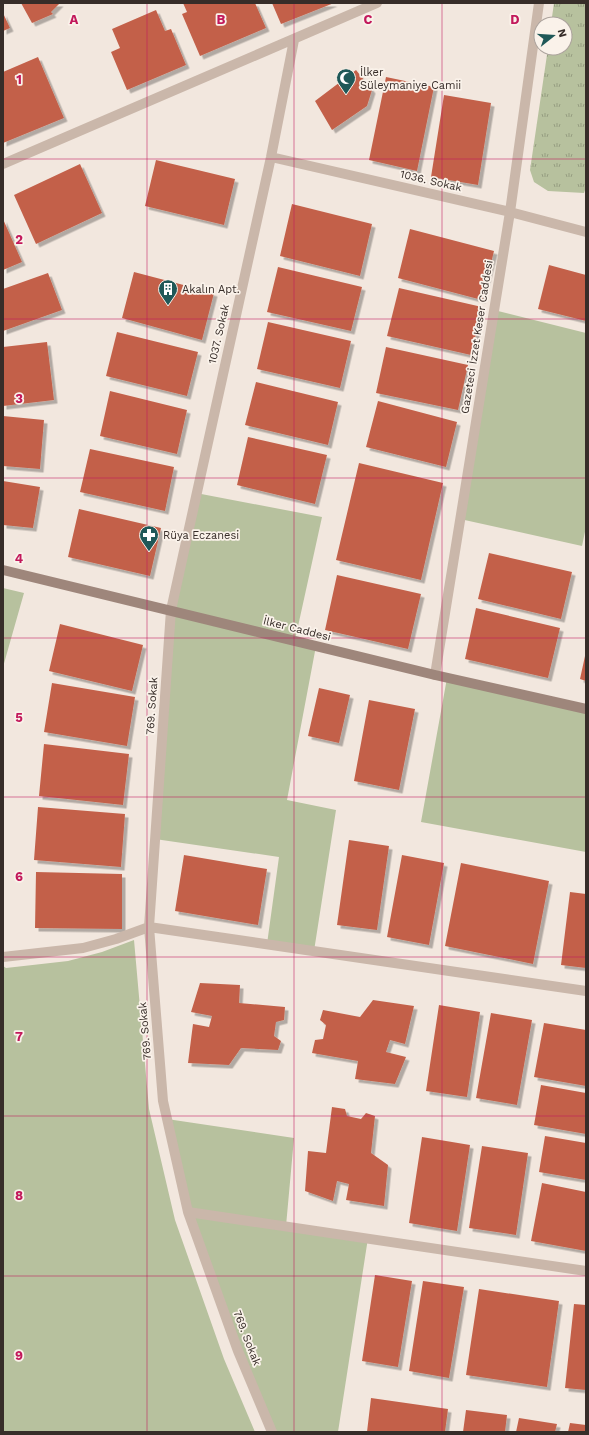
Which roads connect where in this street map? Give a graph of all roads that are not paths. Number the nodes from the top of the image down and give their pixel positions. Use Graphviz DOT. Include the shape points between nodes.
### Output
graph roads {
  1 [pos="377,3"];
  2 [pos="539,3"];
  3 [pos="294,40"];
  4 [pos="271,157"];
  5 [pos="3,164"];
  6 [pos="510,212"];
  7 [pos="586,232"];
  8 [pos="3,570"];
  9 [pos="171,610"];
  10 [pos="435,675"];
  11 [pos="586,709"];
  12 [pos="149,927"];
  13 [pos="3,957"];
  14 [pos="586,991"];
  15 [pos="188,1212"];
  16 [pos="586,1271"];
  17 [pos="272,1432"];
  1 -- 3 [label="street"];
  2 -- 6 [label="street, Gazeteci İzzet Keser Caddesi"];
  3 -- 4 [label="street, 1037. Sokak"];
  3 -- 5 [label="street"];
  4 -- 6 [label="street, 1036. Sokak"];
  4 -- 9 [label="street, 1037. Sokak"];
  6 -- 7 [label="street, 1036. Sokak"];
  6 -- 10 [label="street, Gazeteci İzzet Keser Caddesi"];
  8 -- 9 [label="main road, İlker Caddesi"];
  9 -- 10 [label="main road, İlker Caddesi"];
  9 -- 12 [label="street, 769. Sokak"];
  10 -- 11 [label="main road, İlker Caddesi"];
  12 -- 13 [label="street" via="83,948"];
  12 -- 14 [label="street"];
  12 -- 15 [label="street, 769. Sokak" via="163,1102"];
  15 -- 16 [label="street"];
  15 -- 17 [label="street, 769. Sokak" via="238,1351"];
}
